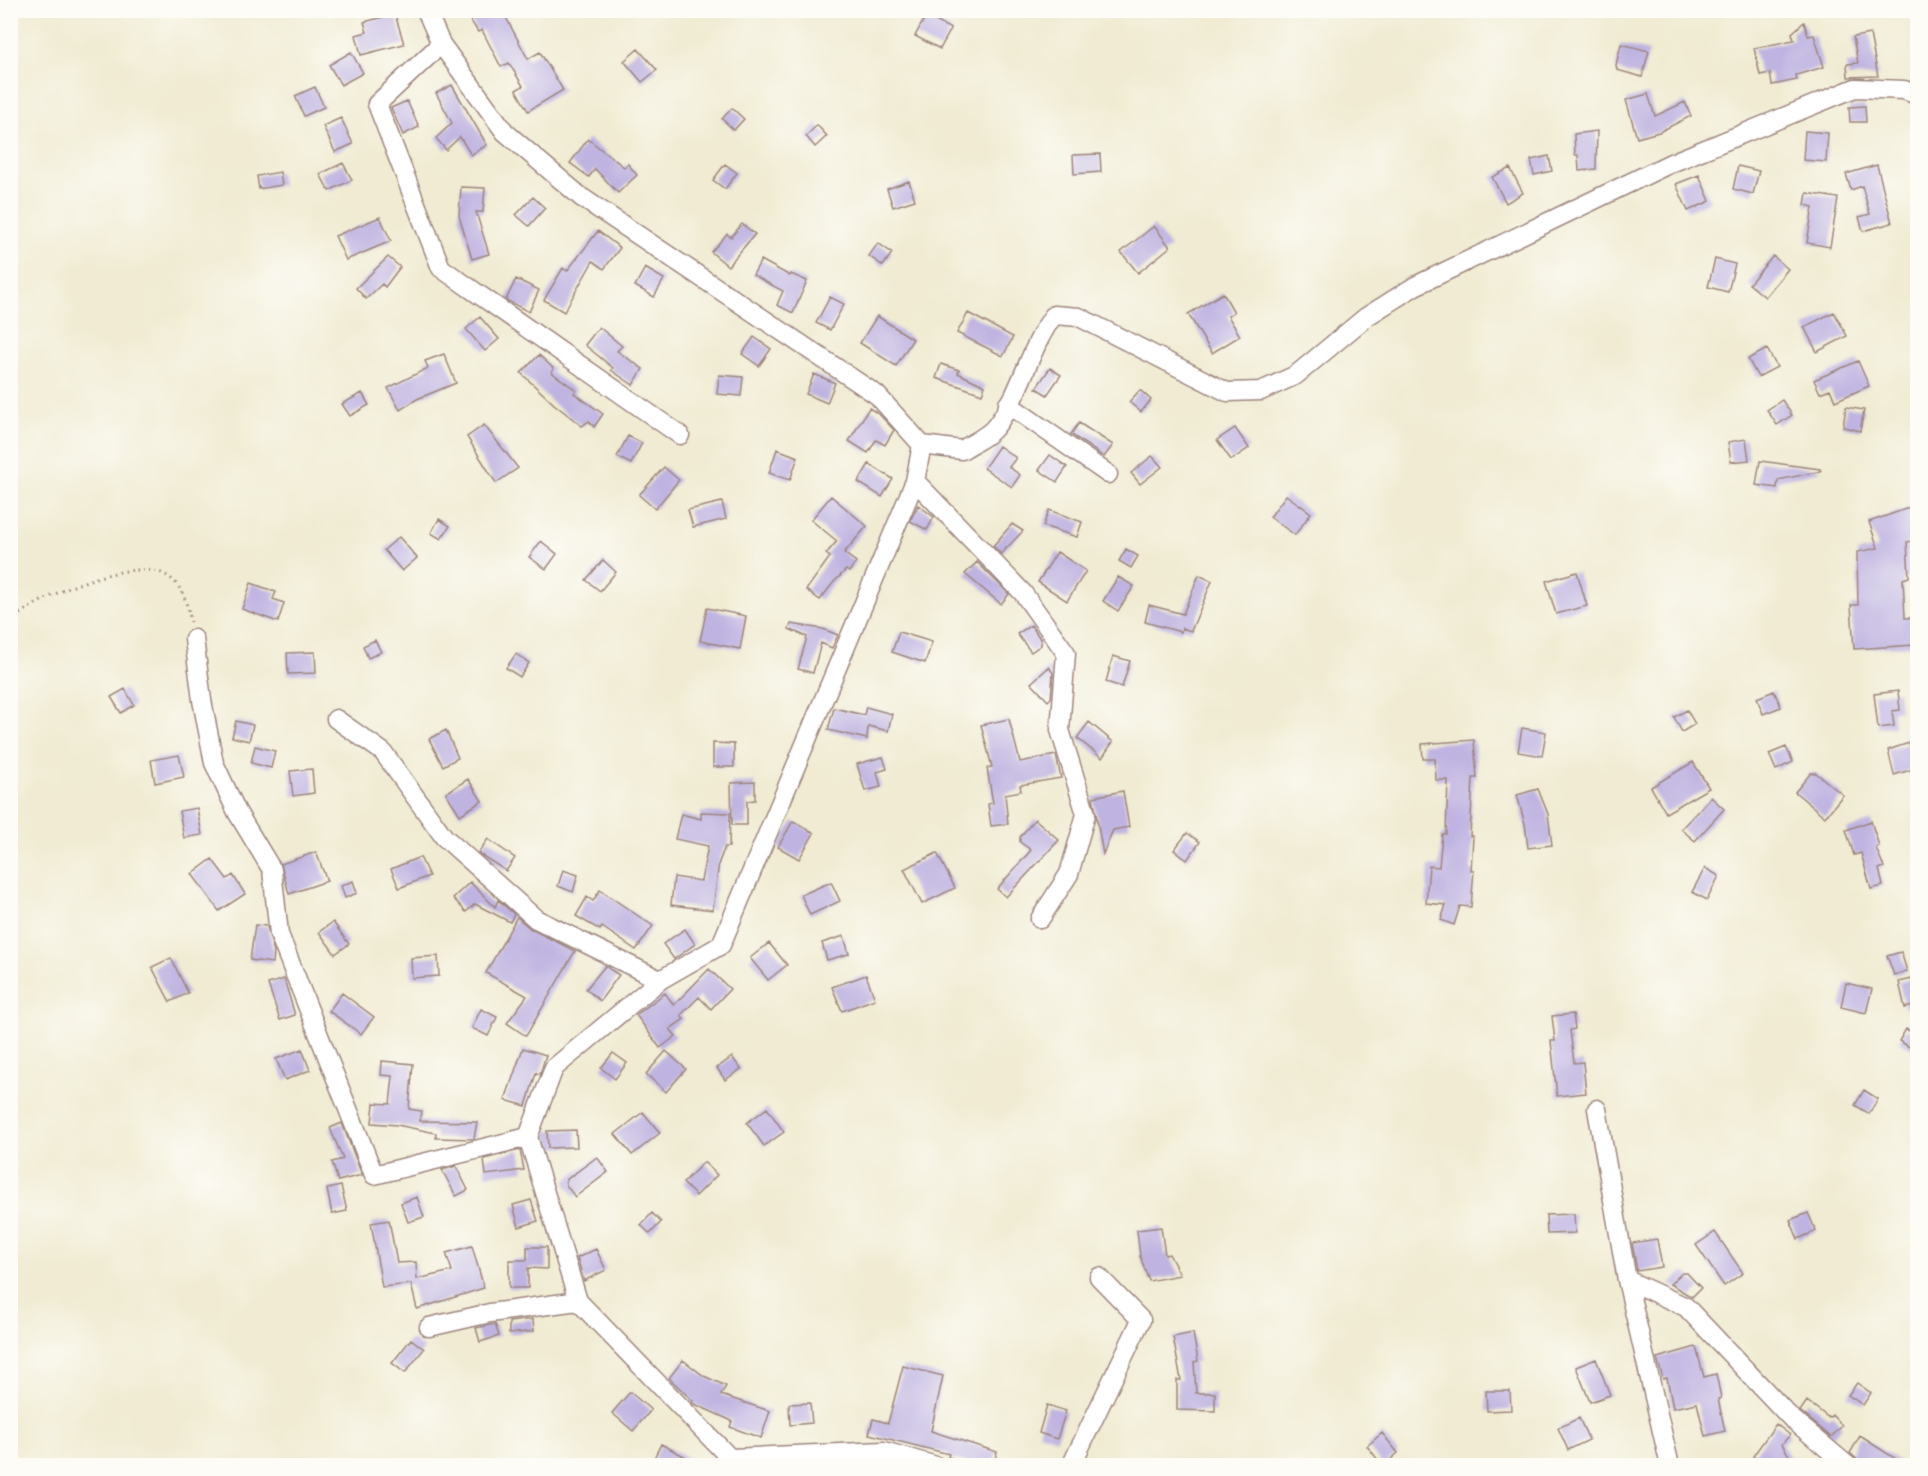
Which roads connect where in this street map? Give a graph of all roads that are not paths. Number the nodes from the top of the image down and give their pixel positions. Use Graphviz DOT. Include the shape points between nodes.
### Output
graph roads {
  1 [pos="426,10"];
  2 [pos="441,44"];
  3 [pos="1917,95"];
  4 [pos="1008,404"];
  5 [pos="680,435"];
  6 [pos="922,445"];
  7 [pos="1108,474"];
  8 [pos="915,481"];
  9 [pos="194,639"];
  10 [pos="336,719"];
  11 [pos="1040,919"];
  12 [pos="660,980"];
  13 [pos="1597,1109"];
  14 [pos="528,1137"];
  15 [pos="1099,1277"];
  16 [pos="1627,1280"];
  17 [pos="578,1301"];
  18 [pos="429,1327"];
  19 [pos="729,1462"];
  20 [pos="936,1466"];
  21 [pos="1071,1466"];
  22 [pos="1670,1466"];
  23 [pos="1848,1466"];
  1 -- 2 [label="street"];
  2 -- 5 [label="street" via="377,104 441,268"];
  2 -- 6 [label="street" via="505,132 581,197 877,395"];
  3 -- 4 [label="street" via="1904,90 1855,88 1671,163 1415,286 1366,317 1296,375 1261,391 1227,392 1079,317 1054,315 1042,330"];
  4 -- 6 [label="street" via="996,427 962,450"];
  4 -- 7 [label="street"];
  6 -- 8 [label="street"];
  8 -- 11 [label="street" via="1023,592 1066,653 1060,730 1086,814 1069,874"];
  8 -- 12 [label="street" via="721,945"];
  9 -- 14 [label="street" via="214,763 237,812 272,870 279,934 374,1175"];
  10 -- 12 [label="street" via="383,752 444,837 536,919"];
  12 -- 14 [label="street" via="554,1068"];
  13 -- 16 [label="street"];
  14 -- 17 [label="street"];
  15 -- 21 [label="street" via="1141,1320"];
  16 -- 22 [label="street"];
  16 -- 23 [label="street" via="1686,1307 1791,1418"];
  17 -- 18 [label="street" via="490,1313"];
  17 -- 19 [label="street"];
  19 -- 20 [label="street" via="884,1451"];
}
